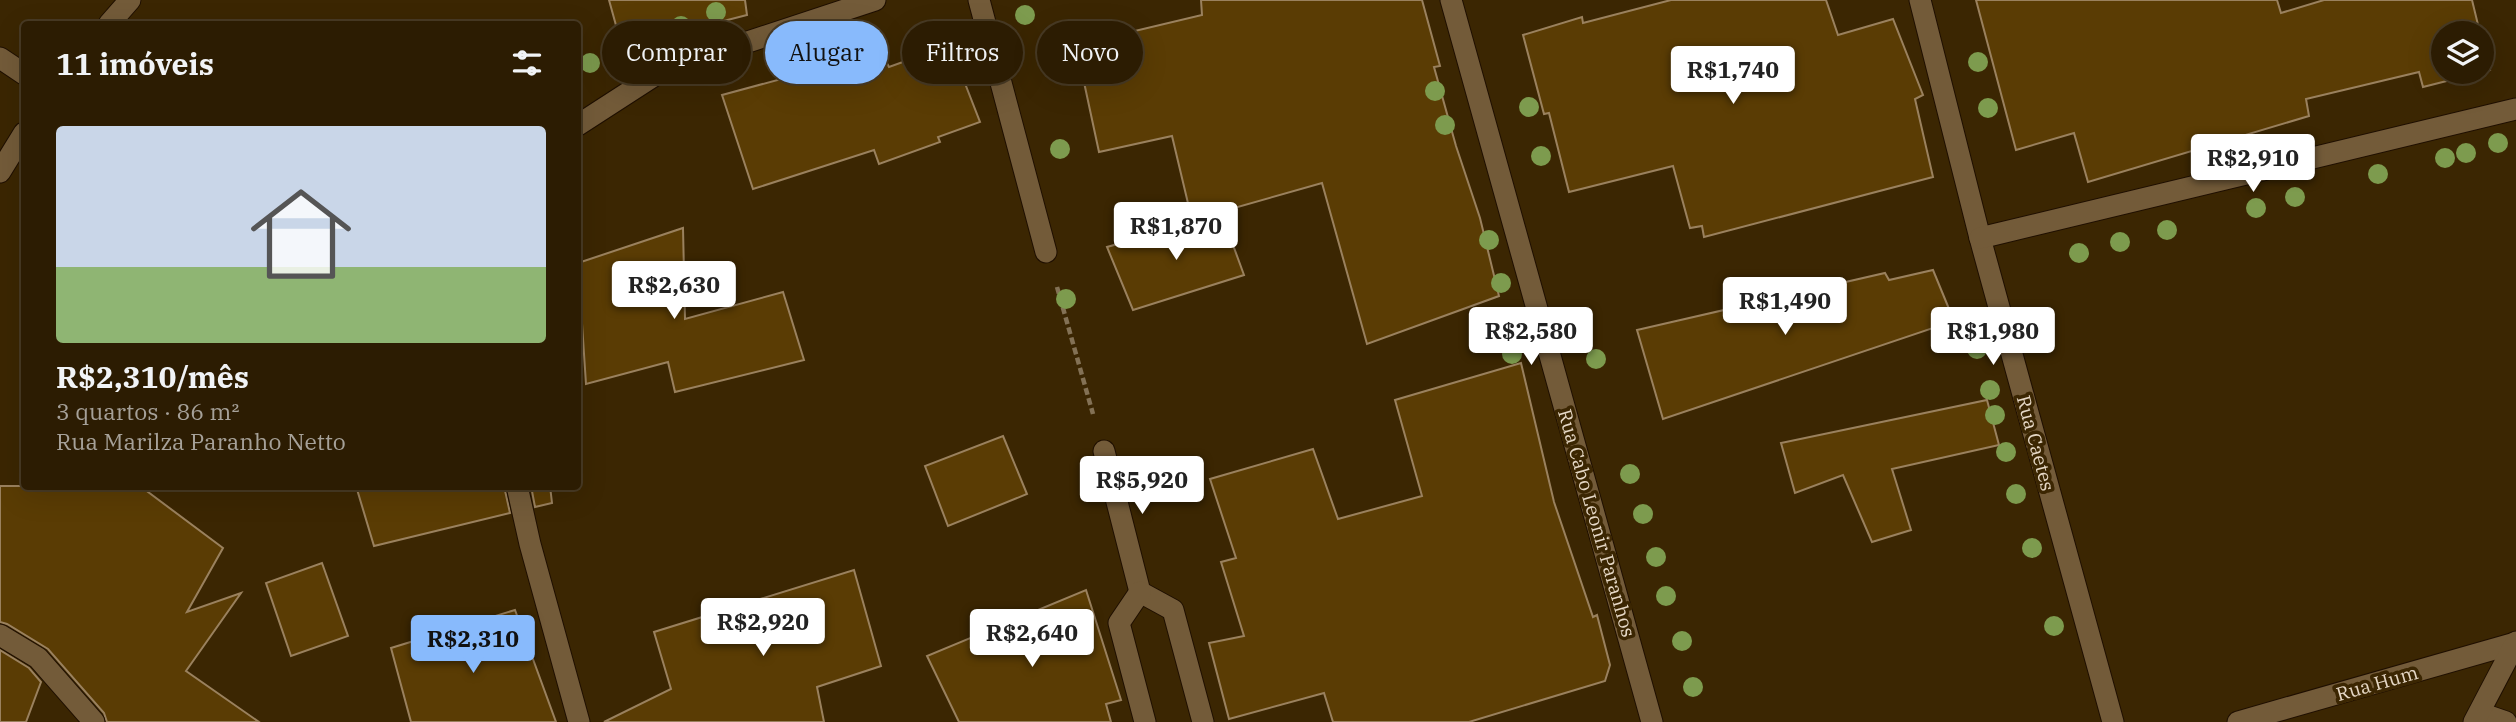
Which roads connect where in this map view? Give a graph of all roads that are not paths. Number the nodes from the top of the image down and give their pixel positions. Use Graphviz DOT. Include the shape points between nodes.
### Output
graph roads {
  1 [pos="130,0"];
  2 [pos="875,0"];
  3 [pos="979,0"];
  4 [pos="1451,0"];
  5 [pos="1920,0"];
  6 [pos="112,21"];
  7 [pos="0,58"];
  8 [pos="21,72"];
  9 [pos="2516,109"];
  10 [pos="581,123"];
  11 [pos="21,138"];
  12 [pos="0,172"];
  13 [pos="1980,238"];
  14 [pos="1046,252"];
  15 [pos="1104,451"];
  16 [pos="518,490"];
  17 [pos="1140,592"];
  18 [pos="0,635"];
  19 [pos="2516,642"];
  20 [pos="2477,718"];
  21 [pos="94,722"];
  22 [pos="579,722"];
  23 [pos="1144,722"];
  24 [pos="1203,722"];
  25 [pos="1652,722"];
  26 [pos="2113,722"];
  27 [pos="2238,722"];
  28 [pos="2506,722"];
  1 -- 6 [label="street"];
  2 -- 10 [label="street" via="663,70"];
  3 -- 14 [label="street"];
  4 -- 25 [label="street, Rua Cabo Leonir Paranhos"];
  5 -- 13 [label="street, Rua Caetes"];
  7 -- 8 [label="street"];
  9 -- 13 [label="street"];
  11 -- 12 [label="street"];
  13 -- 26 [label="street, Rua Caetes"];
  15 -- 17 [label="street"];
  16 -- 22 [label="street"];
  17 -- 23 [label="street" via="1119,623"];
  17 -- 24 [label="street" via="1173,610"];
  18 -- 21 [label="street" via="38,657"];
  19 -- 20 [label="street"];
  19 -- 27 [label="street, Rua Hum"];
  20 -- 28 [label="street"];
}
